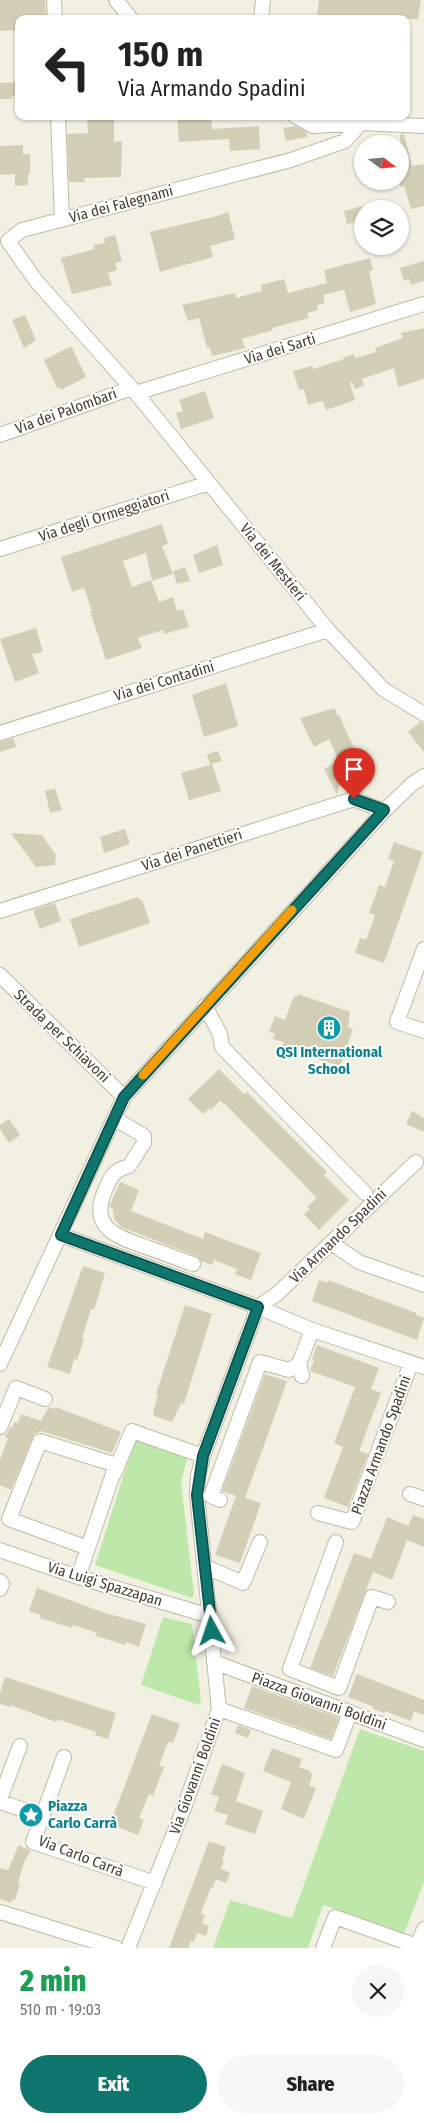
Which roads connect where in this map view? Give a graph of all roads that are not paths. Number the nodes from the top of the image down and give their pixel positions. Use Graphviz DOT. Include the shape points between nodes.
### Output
graph roads {
  1 [pos="54,0"];
  2 [pos="116,0"];
  3 [pos="263,0"];
  4 [pos="55,15"];
  5 [pos="128,15"];
  6 [pos="261,15"];
  7 [pos="58,120"];
  8 [pos="302,120"];
  9 [pos="361,123"];
  10 [pos="424,126"];
  11 [pos="62,220"];
  12 [pos="424,304"];
  13 [pos="134,391"];
  14 [pos="0,435"];
  15 [pos="209,483"];
  16 [pos="0,549"];
  17 [pos="328,630"];
  18 [pos="424,714"];
  19 [pos="0,733"];
  20 [pos="424,776"];
  21 [pos="384,810"];
  22 [pos="0,911"];
  23 [pos="424,949"];
  24 [pos="0,975"];
  25 [pos="205,1006"];
  26 [pos="424,1031"];
  27 [pos="124,1097"];
  28 [pos="114,1118"];
  29 [pos="416,1162"];
  30 [pos="364,1193"];
  31 [pos="61,1235"];
  32 [pos="332,1243"];
  33 [pos="193,1264"];
  34 [pos="424,1285"];
  35 [pos="258,1307"];
  36 [pos="312,1330"];
  37 [pos="0,1364"];
  38 [pos="417,1365"];
  39 [pos="45,1399"];
  40 [pos="0,1427"];
  41 [pos="203,1456"];
  42 [pos="113,1474"];
  43 [pos="410,1494"];
  44 [pos="424,1499"];
  45 [pos="220,1500"];
  46 [pos="318,1513"];
  47 [pos="4,1518"];
  48 [pos="260,1542"];
  49 [pos="336,1542"];
  50 [pos="88,1548"];
  51 [pos="0,1550"];
  52 [pos="206,1567"];
  53 [pos="78,1577"];
  54 [pos="0,1581"];
  55 [pos="0,1589"];
  56 [pos="388,1602"];
  57 [pos="210,1616"];
  58 [pos="214,1662"];
  59 [pos="219,1709"];
  60 [pos="350,1713"];
  61 [pos="424,1740"];
  62 [pos="20,1746"];
  63 [pos="64,1757"];
  64 [pos="0,1800"];
  65 [pos="42,1816"];
  66 [pos="155,1883"];
  67 [pos="0,1912"];
  68 [pos="424,1929"];
  69 [pos="417,1947"];
  70 [pos="116,1948"];
  71 [pos="128,1948"];
  72 [pos="323,1948"];
  1 -- 4 [label="street"];
  2 -- 5 [label="street"];
  3 -- 6 [label="street"];
  7 -- 11 [label="street"];
  8 -- 9 [label="street" via="313,126"];
  9 -- 10 [label="street"];
  9 -- 11 [label="street, Via dei Falegnami" via="345,141 291,160"];
  11 -- 13 [label="street, Via dei Falegnami" via="22,230 8,241 37,282"];
  12 -- 13 [label="street, Via dei Sarti"];
  13 -- 14 [label="street, Via dei Palombari"];
  13 -- 15 [label="street, Via dei Mestieri"];
  15 -- 16 [label="street, Via degli Ormeggiatori"];
  15 -- 17 [label="street, Via dei Mestieri"];
  17 -- 18 [label="street, Via dei Mestieri" via="383,689"];
  17 -- 19 [label="street, Via dei Contadini"];
  20 -- 21 [label="street"];
  21 -- 22 [label="street, Via dei Panettieri" via="354,799"];
  21 -- 25 [label="street"];
  23 -- 26 [label="street" via="397,1022"];
  24 -- 27 [label="street, Strada per Schiavoni"];
  25 -- 27 [label="street"];
  25 -- 30 [label="street" via="220,1034 222,1047"];
  27 -- 28 [label="street"];
  28 -- 31 [label="street"];
  28 -- 33 [label="street" via="144,1136 144,1143 129,1166 112,1174 100,1204 102,1219 115,1236"];
  29 -- 32 [label="street, Via Armando Spadini"];
  31 -- 35 [label="street"];
  31 -- 37 [label="street"];
  32 -- 34 [label="street" via="359,1262"];
  32 -- 35 [label="street, Via Armando Spadini" via="277,1294"];
  35 -- 36 [label="street"];
  35 -- 41 [label="street, Via Giovanni Boldini"];
  36 -- 38 [label="street"];
  36 -- 45 [label="street" via="300,1370 260,1362 211,1496"];
  38 -- 46 [label="street, Piazza Armando Spadini" via="352,1522"];
  39 -- 40 [label="street" via="16,1388"];
  41 -- 42 [label="street" via="132,1431"];
  41 -- 52 [label="street, Via Giovanni Boldini" via="197,1495"];
  42 -- 47 [label="street" via="113,1464 40,1441"];
  42 -- 50 [label="street"];
  43 -- 44 [label="street"];
  47 -- 50 [label="street"];
  48 -- 52 [label="street" via="244,1583"];
  49 -- 56 [label="street" via="290,1669 339,1688 372,1597"];
  50 -- 53 [label="street"];
  51 -- 53 [label="street, Via Luigi Spazzapan"];
  52 -- 57 [label="street, Via Giovanni Boldini"];
  53 -- 57 [label="street, Via Luigi Spazzapan"];
  54 -- 55 [label="street"];
  57 -- 58 [label="street, Via Giovanni Boldini"];
  58 -- 59 [label="street, Via Giovanni Boldini"];
  58 -- 60 [label="street, Piazza Giovanni Boldini"];
  59 -- 60 [label="street" via="336,1750"];
  59 -- 66 [label="street, Via Giovanni Boldini"];
  60 -- 61 [label="street, Piazza Giovanni Boldini"];
  62 -- 64 [label="street"];
  63 -- 65 [label="street, Via Carlo Carrà"];
  64 -- 65 [label="street"];
  65 -- 66 [label="street, Via Carlo Carrà" via="33,1842"];
  66 -- 71 [label="street, Via Giovanni Boldini"];
  67 -- 70 [label="street"];
  68 -- 69 [label="street"];
  69 -- 72 [label="street" via="335,1918"];
}
